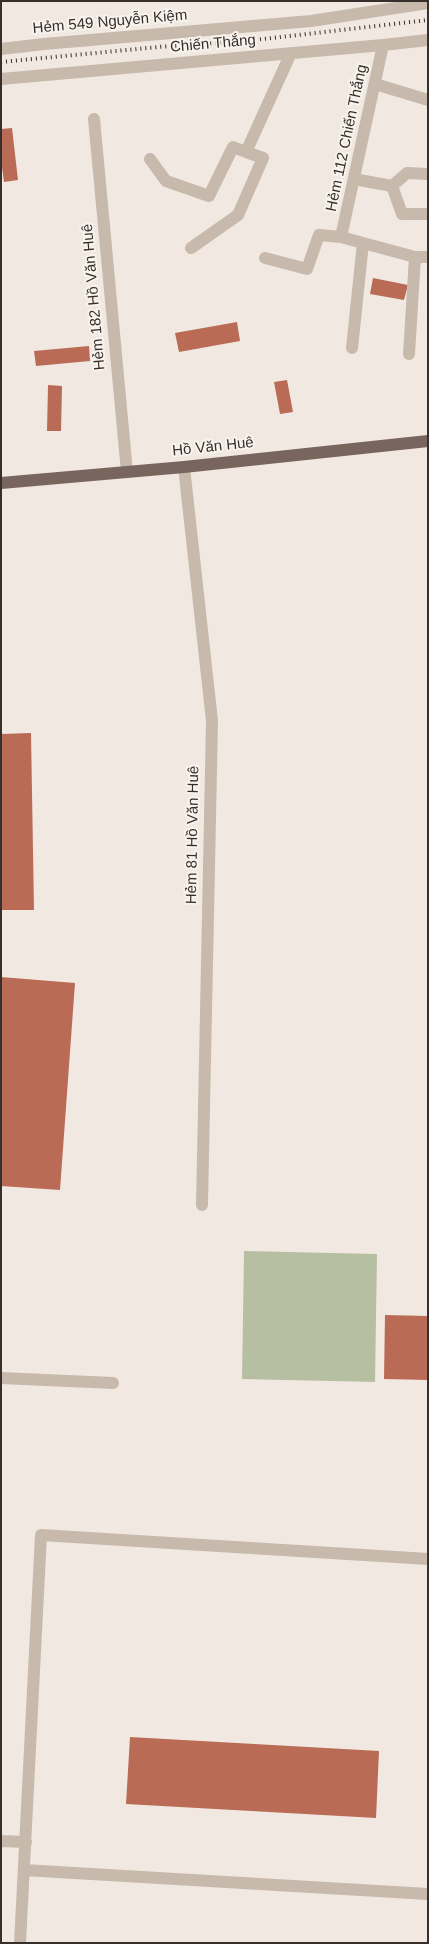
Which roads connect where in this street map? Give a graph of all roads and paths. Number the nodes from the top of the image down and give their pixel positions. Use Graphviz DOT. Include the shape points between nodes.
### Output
graph roads {
  1 [pos="428,3"];
  2 [pos="428,40"];
  3 [pos="384,45"];
  4 [pos="1,49"];
  5 [pos="291,53"];
  6 [pos="1,78"];
  7 [pos="375,84"];
  8 [pos="428,100"];
  9 [pos="94,119"];
  10 [pos="246,152"];
  11 [pos="150,159"];
  12 [pos="428,174"];
  13 [pos="354,179"];
  14 [pos="392,186"];
  15 [pos="428,214"];
  16 [pos="341,237"];
  17 [pos="363,243"];
  18 [pos="191,248"];
  19 [pos="414,257"];
  20 [pos="428,257"];
  21 [pos="265,258"];
  22 [pos="352,348"];
  23 [pos="409,354"];
  24 [pos="428,441"];
  25 [pos="184,467"];
  26 [pos="127,472"];
  27 [pos="1,482"];
  28 [pos="202,1205"];
  29 [pos="1,1378"];
  30 [pos="113,1382"];
  31 [pos="428,1559"];
  32 [pos="1,1841"];
  33 [pos="26,1842"];
  34 [pos="24,1870"];
  35 [pos="428,1894"];
  36 [pos="20,1943"];
  1 -- 4 [label="street, Hẻm 549 Nguyễn Kiệm" via="311,21"];
  2 -- 3 [label="street, Chiến Thắng"];
  3 -- 5 [label="street, Chiến Thắng"];
  3 -- 7 [label="street, Hẻm 112 Chiến Thắng"];
  5 -- 6 [label="street, Chiến Thắng"];
  5 -- 10 [label="street"];
  7 -- 8 [label="street"];
  7 -- 13 [label="street, Hẻm 112 Chiến Thắng"];
  9 -- 26 [label="street, Hẻm 182 Hồ Văn Huê"];
  10 -- 11 [label="street" via="233,147 209,196 166,181"];
  10 -- 18 [label="street" via="263,158 238,215"];
  12 -- 14 [label="street" via="407,173"];
  13 -- 14 [label="street"];
  13 -- 16 [label="street, Hẻm 112 Chiến Thắng"];
  14 -- 15 [label="street" via="402,214"];
  16 -- 17 [label="street"];
  16 -- 21 [label="street" via="319,235 308,269"];
  17 -- 19 [label="street"];
  17 -- 22 [label="street"];
  19 -- 20 [label="street"];
  19 -- 23 [label="street"];
  24 -- 25 [label="main road, Hồ Văn Huê"];
  25 -- 26 [label="main road, Hồ Văn Huê"];
  25 -- 28 [label="street, Hẻm 81 Hồ Văn Huê" via="212,721"];
  26 -- 27 [label="main road, Hồ Văn Huê"];
  29 -- 30 [label="street"];
  31 -- 33 [label="street" via="41,1535"];
  32 -- 33 [label="street"];
  33 -- 34 [label="street"];
  34 -- 35 [label="street"];
  34 -- 36 [label="street"];
}
